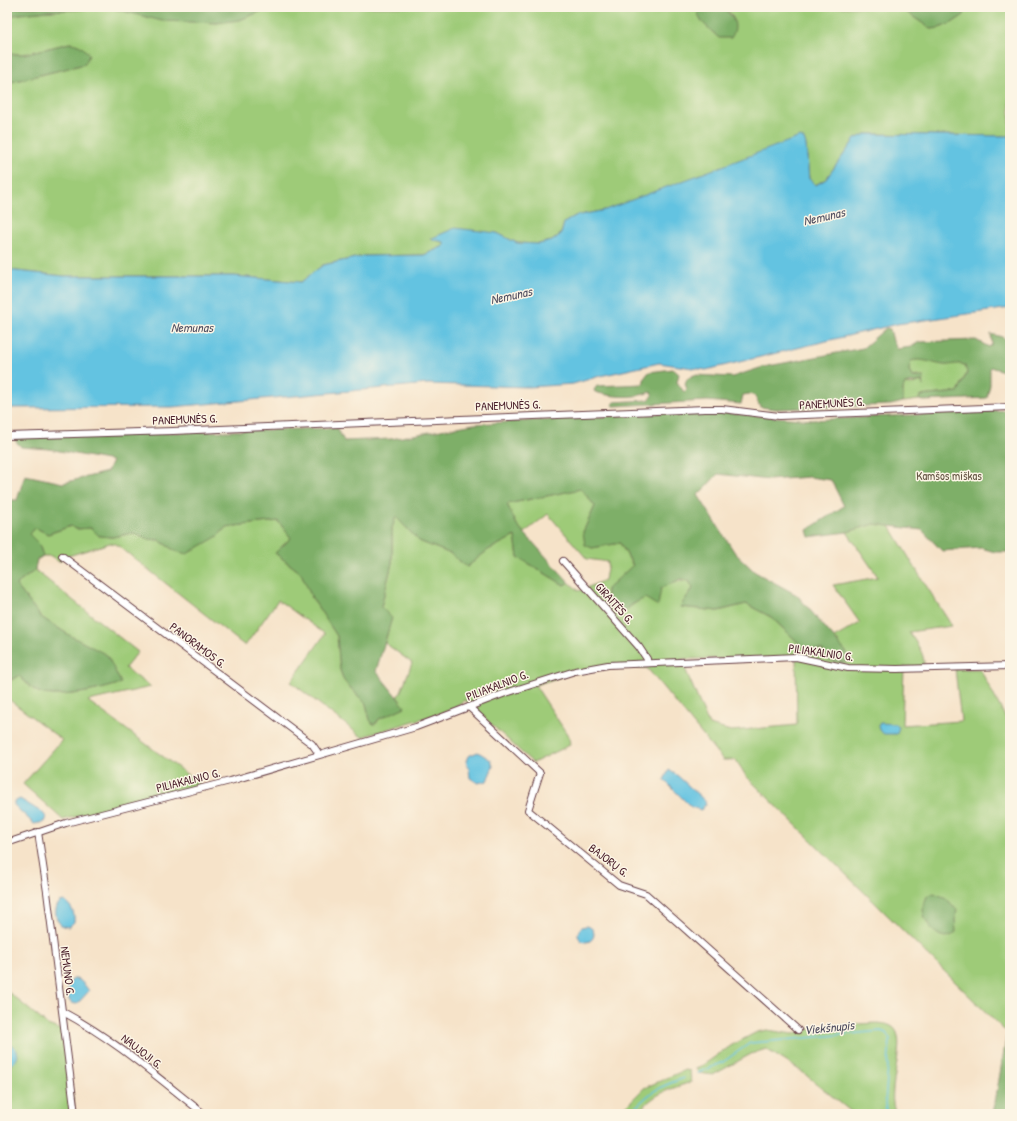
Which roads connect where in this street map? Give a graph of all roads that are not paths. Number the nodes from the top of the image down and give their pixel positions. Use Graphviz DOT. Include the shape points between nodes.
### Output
graph roads {
  1 [pos="1010,407"];
  2 [pos="7,436"];
  3 [pos="62,556"];
  4 [pos="563,561"];
  5 [pos="647,663"];
  6 [pos="1010,666"];
  7 [pos="469,707"];
  8 [pos="319,754"];
  9 [pos="38,832"];
  10 [pos="7,843"];
  11 [pos="63,1012"];
  12 [pos="798,1030"];
  13 [pos="75,1114"];
  14 [pos="204,1114"];
  1 -- 2 [label="street, PANEMUNĖS G." via="779,416 705,409"];
  3 -- 8 [label="street, PANORAMOS G." via="312,744"];
  4 -- 5 [label="street, GIRAITĖS G." via="639,647"];
  5 -- 6 [label="street, PILIAKALNIO G." via="796,658 848,668"];
  5 -- 7 [label="street, PILIAKALNIO G." via="575,670"];
  7 -- 8 [label="street, PILIAKALNIO G." via="416,727"];
  7 -- 12 [label="street, BAJORŲ G." via="540,773 528,810 620,885 646,894"];
  8 -- 9 [label="street, PILIAKALNIO G." via="230,781"];
  9 -- 10 [label="street, PILIAKALNIO G."];
  9 -- 11 [label="street, NEMUNO G."];
  11 -- 13 [label="street, NEMUNO G."];
  11 -- 14 [label="street, NAUJOJI G." via="111,1041"];
}
